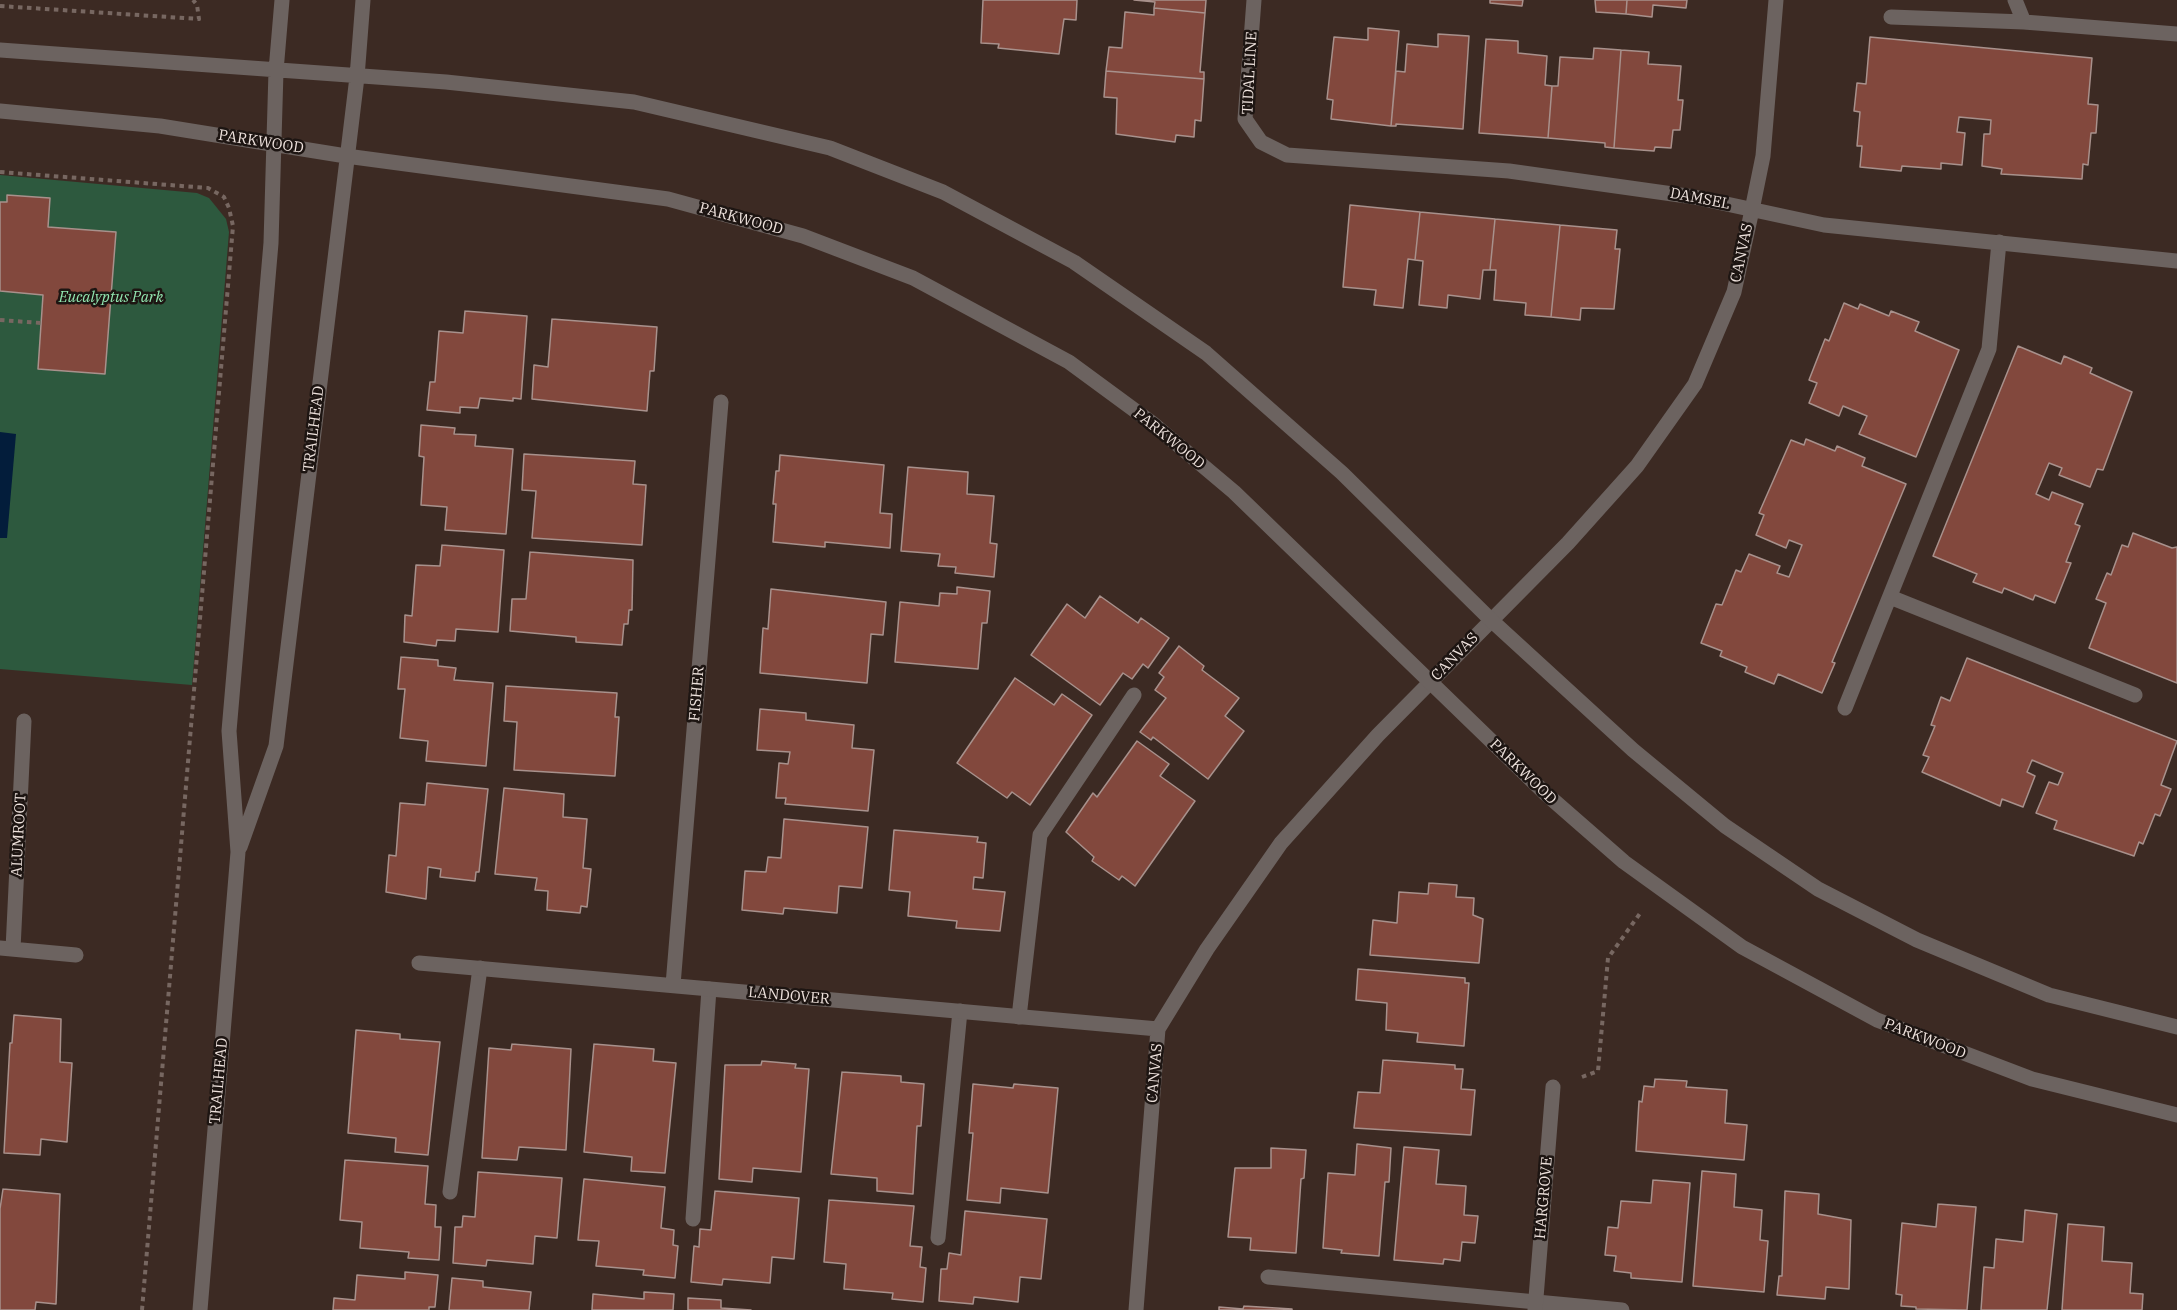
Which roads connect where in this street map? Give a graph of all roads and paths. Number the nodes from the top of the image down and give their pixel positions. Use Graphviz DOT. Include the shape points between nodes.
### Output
graph roads {
  1 [pos="193,0"];
  2 [pos="282,0"];
  3 [pos="363,0"];
  4 [pos="1254,0"];
  5 [pos="1776,0"];
  6 [pos="2015,0"];
  7 [pos="0,6"];
  8 [pos="1890,17"];
  9 [pos="2024,22"];
  10 [pos="2177,34"];
  11 [pos="0,50"];
  12 [pos="276,71"];
  13 [pos="357,77"];
  14 [pos="0,111"];
  15 [pos="1261,142"];
  16 [pos="276,144"];
  17 [pos="346,156"];
  18 [pos="0,172"];
  19 [pos="1752,210"];
  20 [pos="1999,242"];
  21 [pos="2177,261"];
  22 [pos="0,320"];
  23 [pos="41,323"];
  24 [pos="721,402"];
  25 [pos="1890,597"];
  26 [pos="1491,620"];
  27 [pos="1431,682"];
  28 [pos="1134,695"];
  29 [pos="2135,695"];
  30 [pos="1845,708"];
  31 [pos="24,721"];
  32 [pos="238,852"];
  33 [pos="1658,887"];
  34 [pos="7,949"];
  35 [pos="76,955"];
  36 [pos="419,963"];
  37 [pos="480,968"];
  38 [pos="673,986"];
  39 [pos="709,988"];
  40 [pos="960,1011"];
  41 [pos="1018,1017"];
  42 [pos="2177,1027"];
  43 [pos="1158,1029"];
  44 [pos="1553,1087"];
  45 [pos="2177,1115"];
  46 [pos="450,1192"];
  47 [pos="693,1220"];
  48 [pos="938,1238"];
  49 [pos="1268,1277"];
  50 [pos="1535,1306"];
  51 [pos="142,1310"];
  52 [pos="201,1310"];
  53 [pos="1136,1310"];
  54 [pos="1622,1310"];
  1 -- 7 [label="path" via="198,19"];
  2 -- 12 [label="street, TRAILHEAD"];
  3 -- 13 [label="street, TRAILHEAD"];
  4 -- 15 [label="street, TIDAL LINE" via="1245,119"];
  5 -- 19 [label="street, CANVAS" via="1763,156"];
  6 -- 9 [label="street"];
  8 -- 9 [label="street"];
  9 -- 10 [label="street"];
  11 -- 12 [label="street"];
  12 -- 13 [label="street"];
  12 -- 16 [label="street, TRAILHEAD"];
  13 -- 17 [label="street, TRAILHEAD"];
  13 -- 26 [label="street" via="446,82 634,102 830,148 943,192 1074,262 1206,353 1342,473"];
  14 -- 16 [label="street, PARKWOOD" via="160,126"];
  15 -- 19 [label="street, DAMSEL" via="1287,155 1509,171 1694,197"];
  16 -- 17 [label="street, PARKWOOD"];
  16 -- 32 [label="street, TRAILHEAD" via="229,731"];
  17 -- 27 [label="street, PARKWOOD" via="668,199 803,236 913,278 1069,362 1152,423 1234,492"];
  17 -- 32 [label="street, TRAILHEAD" via="276,746"];
  18 -- 51 [label="path" via="208,188 224,197 232,226"];
  19 -- 20 [label="street, DAMSEL" via="1824,225"];
  19 -- 26 [label="street, CANVAS" via="1734,292 1695,384 1637,466"];
  20 -- 21 [label="street, DAMSEL"];
  20 -- 25 [label="street" via="1989,349"];
  22 -- 23 [label="path"];
  24 -- 38 [label="street, FISHER"];
  25 -- 29 [label="street"];
  25 -- 30 [label="street"];
  26 -- 27 [label="street, CANVAS"];
  26 -- 42 [label="street" via="1698,804 1818,889 1917,940 2049,995"];
  27 -- 33 [label="street, PARKWOOD" via="1545,794"];
  27 -- 43 [label="street, CANVAS" via="1281,843"];
  28 -- 41 [label="street" via="1040,835"];
  31 -- 34 [label="street, ALUMROOT"];
  32 -- 52 [label="street, TRAILHEAD"];
  33 -- 44 [label="path" via="1608,958 1598,1071"];
  33 -- 45 [label="street, PARKWOOD" via="1742,947 1877,1020 2032,1079"];
  34 -- 35 [label="street, ALUMROOT"];
  36 -- 37 [label="street, LANDOVER"];
  37 -- 38 [label="street, LANDOVER"];
  37 -- 46 [label="street"];
  38 -- 39 [label="street, LANDOVER"];
  39 -- 40 [label="street, LANDOVER"];
  39 -- 47 [label="street"];
  40 -- 41 [label="street, LANDOVER"];
  40 -- 48 [label="street"];
  41 -- 43 [label="street, LANDOVER"];
  43 -- 53 [label="street, CANVAS"];
  44 -- 50 [label="street, HARGROVE"];
  49 -- 50 [label="street"];
  50 -- 54 [label="street"];
}
